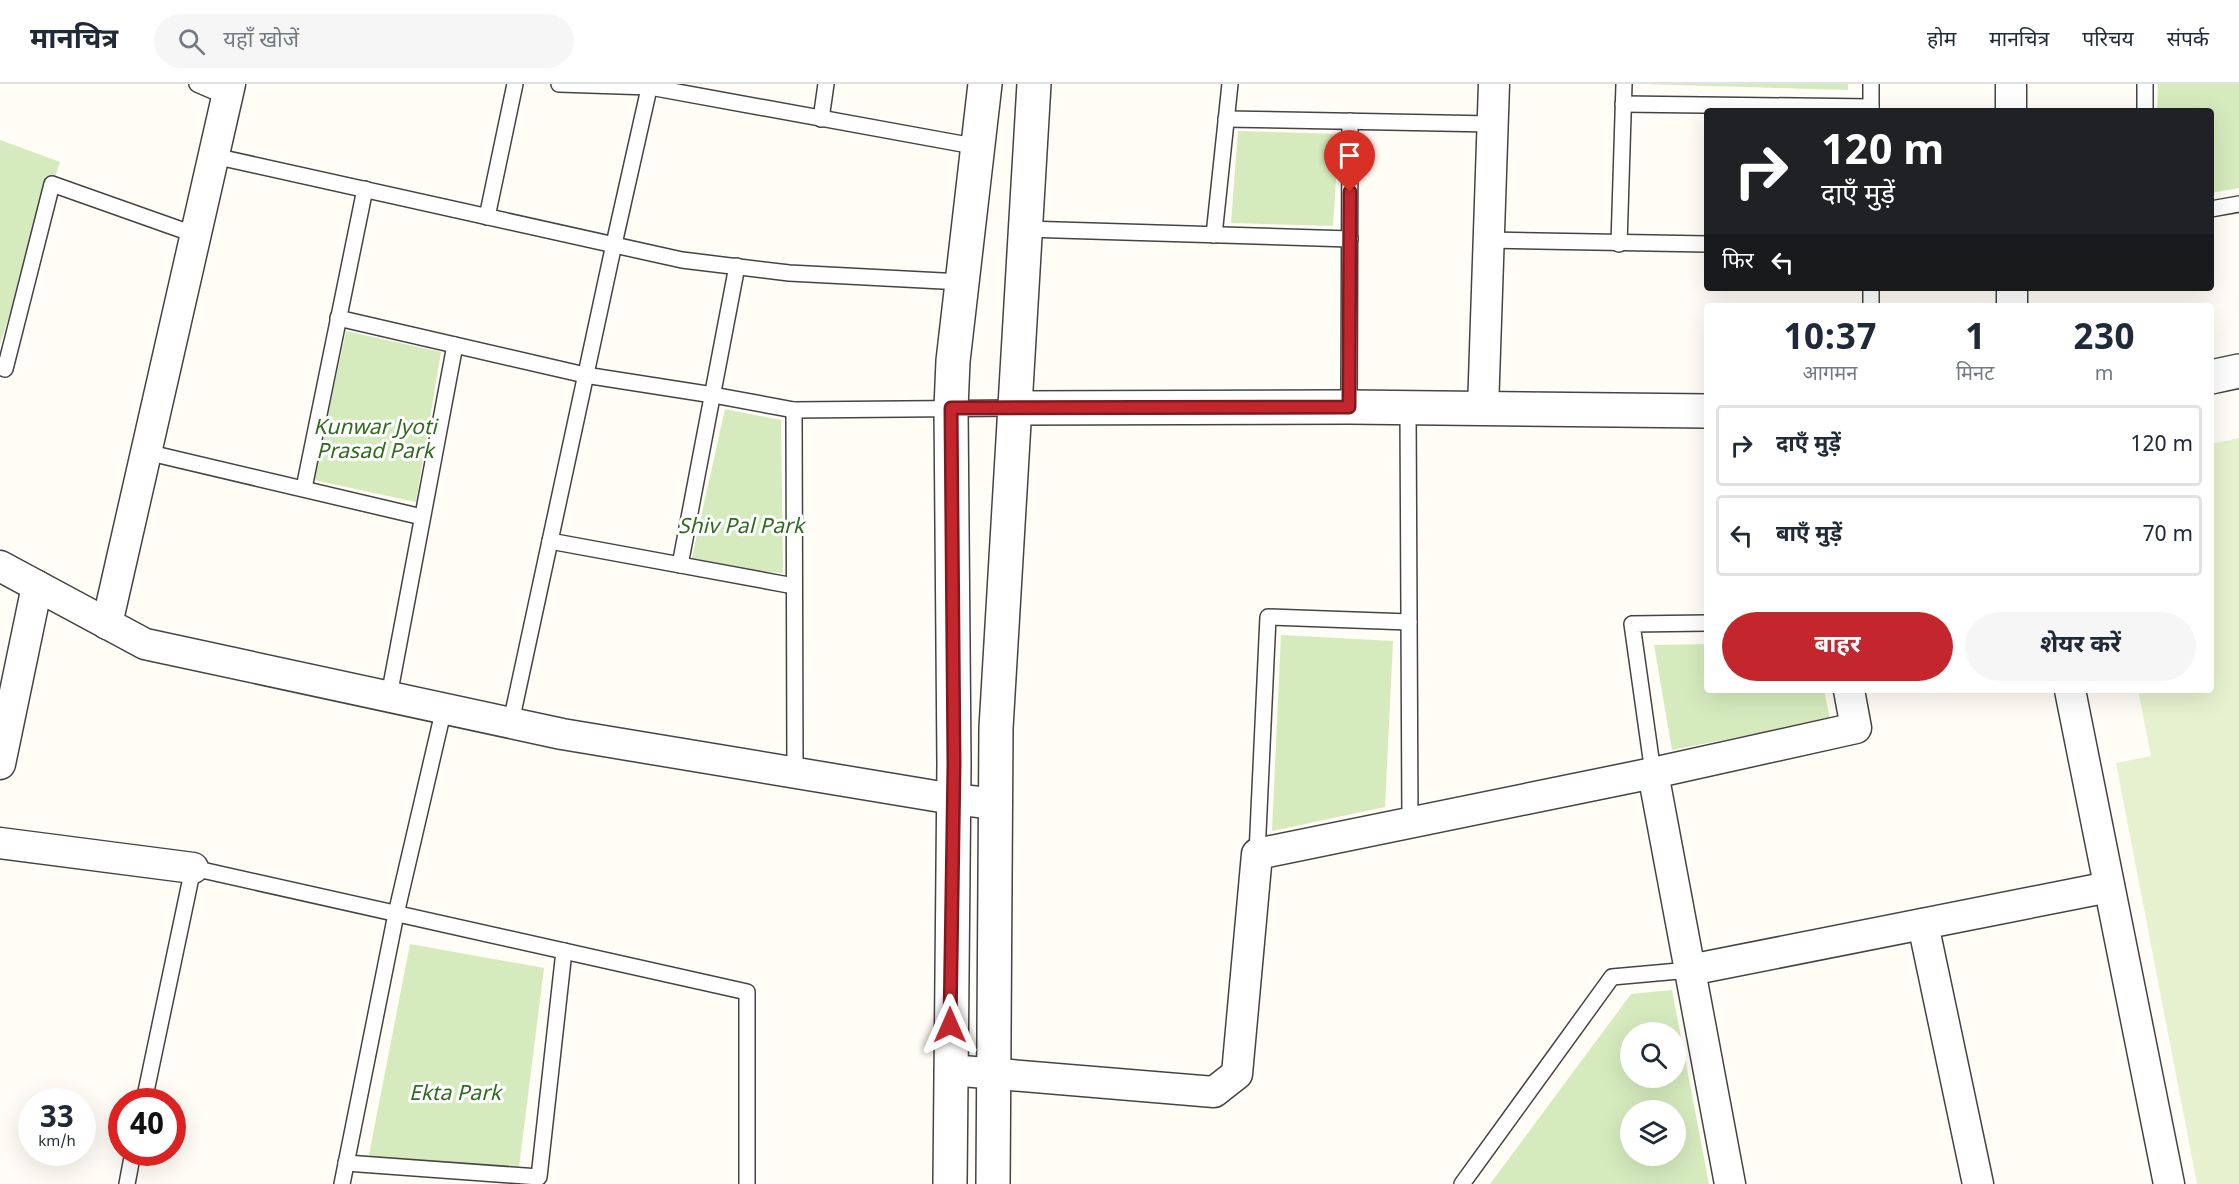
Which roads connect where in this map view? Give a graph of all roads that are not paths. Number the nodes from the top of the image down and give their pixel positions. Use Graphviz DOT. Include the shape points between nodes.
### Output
graph roads {
  1 [pos="197,84"];
  2 [pos="515,84"];
  3 [pos="559,84"];
  4 [pos="826,84"];
  5 [pos="985,84"];
  6 [pos="1034,84"];
  7 [pos="1230,84"];
  8 [pos="1494,84"];
  9 [pos="1624,84"];
  10 [pos="1871,84"];
  11 [pos="2011,84"];
  12 [pos="2145,84"];
  13 [pos="650,86"];
  14 [pos="229,90"];
  15 [pos="1623,104"];
  16 [pos="1821,108"];
  17 [pos="1871,108"];
  18 [pos="2011,108"];
  19 [pos="2145,108"];
  20 [pos="821,119"];
  21 [pos="1226,119"];
  22 [pos="1350,121"];
  23 [pos="1492,124"];
  24 [pos="979,147"];
  25 [pos="214,156"];
  26 [pos="365,189"];
  27 [pos="2239,204"];
  28 [pos="2214,208"];
  29 [pos="488,217"];
  30 [pos="1025,229"];
  31 [pos="196,235"];
  32 [pos="1214,235"];
  33 [pos="1350,239"];
  34 [pos="1488,240"];
  35 [pos="614,244"];
  36 [pos="1619,244"];
  37 [pos="1704,244"];
  38 [pos="737,266"];
  39 [pos="962,282"];
  40 [pos="338,318"];
  41 [pos="455,345"];
  42 [pos="0,367"];
  43 [pos="2239,371"];
  44 [pos="585,375"];
  45 [pos="2214,376"];
  46 [pos="713,395"];
  47 [pos="1349,407"];
  48 [pos="951,408"];
  49 [pos="1015,408"];
  50 [pos="1408,408"];
  51 [pos="1482,409"];
  52 [pos="794,410"];
  53 [pos="1704,411"];
  54 [pos="146,452"];
  55 [pos="304,488"];
  56 [pos="422,517"];
  57 [pos="550,541"];
  58 [pos="680,565"];
  59 [pos="0,566"];
  60 [pos="37,586"];
  61 [pos="794,586"];
  62 [pos="1409,622"];
  63 [pos="1704,623"];
  64 [pos="107,624"];
  65 [pos="1850,693"];
  66 [pos="2071,693"];
  67 [pos="389,696"];
  68 [pos="444,708"];
  69 [pos="511,723"];
  70 [pos="0,764"];
  71 [pos="795,771"];
  72 [pos="1653,773"];
  73 [pos="953,799"];
  74 [pos="996,804"];
  75 [pos="1410,823"];
  76 [pos="0,843"];
  77 [pos="1257,854"];
  78 [pos="193,868"];
  79 [pos="2109,887"];
  80 [pos="396,914"];
  81 [pos="1923,924"];
  82 [pos="564,951"];
  83 [pos="1690,970"];
  84 [pos="950,1070"];
  85 [pos="994,1074"];
  86 [pos="147,1088"];
  87 [pos="346,1163"];
  88 [pos="130,1166"];
  89 [pos="539,1180"];
  90 [pos="127,1184"];
  91 [pos="342,1184"];
  92 [pos="747,1184"];
  93 [pos="950,1184"];
  94 [pos="993,1184"];
  95 [pos="1462,1184"];
  96 [pos="1730,1184"];
  97 [pos="1978,1184"];
  98 [pos="2169,1184"];
  1 -- 14 [label="lane"];
  2 -- 29 [label="lane"];
  3 -- 13 [label="lane"];
  4 -- 20 [label="lane"];
  5 -- 24 [label="street"];
  6 -- 30 [label="street"];
  7 -- 21 [label="lane"];
  8 -- 23 [label="street"];
  9 -- 15 [label="lane"];
  10 -- 17 [label="lane"];
  11 -- 18 [label="street"];
  12 -- 19 [label="lane"];
  13 -- 20 [label="lane"];
  13 -- 35 [label="lane"];
  14 -- 25 [label="street"];
  15 -- 16 [label="lane"];
  15 -- 36 [label="lane"];
  20 -- 24 [label="lane"];
  21 -- 22 [label="lane"];
  21 -- 32 [label="lane"];
  22 -- 23 [label="lane"];
  22 -- 33 [label="lane"];
  23 -- 34 [label="street"];
  24 -- 39 [label="street"];
  25 -- 26 [label="lane"];
  25 -- 31 [label="street"];
  26 -- 29 [label="lane"];
  26 -- 40 [label="lane"];
  27 -- 28 [label="lane"];
  29 -- 35 [label="lane"];
  30 -- 32 [label="lane"];
  30 -- 49 [label="street"];
  31 -- 42 [label="lane" via="52,184 5,369"];
  31 -- 54 [label="street"];
  32 -- 33 [label="lane"];
  33 -- 47 [label="lane"];
  34 -- 36 [label="lane"];
  34 -- 51 [label="street"];
  35 -- 38 [label="lane" via="682,260"];
  35 -- 44 [label="lane"];
  36 -- 37 [label="lane"];
  38 -- 39 [label="lane" via="789,273"];
  38 -- 46 [label="lane"];
  39 -- 48 [label="street"];
  40 -- 41 [label="lane"];
  40 -- 55 [label="lane"];
  41 -- 44 [label="lane"];
  41 -- 56 [label="lane"];
  43 -- 45 [label="street"];
  44 -- 46 [label="lane"];
  44 -- 57 [label="lane"];
  46 -- 52 [label="lane"];
  46 -- 58 [label="lane"];
  47 -- 49 [label="street"];
  47 -- 50 [label="street"];
  48 -- 49 [label="lane"];
  48 -- 52 [label="lane"];
  48 -- 73 [label="street"];
  49 -- 74 [label="street" via="996,728"];
  50 -- 51 [label="street"];
  50 -- 62 [label="lane"];
  51 -- 53 [label="street"];
  52 -- 61 [label="lane"];
  54 -- 55 [label="lane"];
  54 -- 64 [label="street"];
  55 -- 56 [label="lane"];
  56 -- 67 [label="lane"];
  57 -- 58 [label="lane"];
  57 -- 69 [label="lane"];
  58 -- 61 [label="lane"];
  59 -- 60 [label="street"];
  60 -- 64 [label="street"];
  60 -- 70 [label="street"];
  61 -- 71 [label="lane"];
  62 -- 75 [label="lane"];
  62 -- 77 [label="lane" via="1268,617"];
  63 -- 72 [label="lane" via="1632,624"];
  64 -- 67 [label="street" via="145,644"];
  65 -- 72 [label="street" via="1856,728"];
  66 -- 79 [label="street"];
  67 -- 68 [label="street"];
  68 -- 69 [label="street"];
  68 -- 80 [label="lane"];
  69 -- 71 [label="street"];
  71 -- 73 [label="street"];
  72 -- 75 [label="street"];
  72 -- 83 [label="street"];
  73 -- 74 [label="street"];
  73 -- 84 [label="street"];
  74 -- 85 [label="street"];
  75 -- 77 [label="street"];
  76 -- 78 [label="street"];
  77 -- 85 [label="street" via="1237,1074 1214,1092"];
  78 -- 80 [label="lane"];
  78 -- 86 [label="lane"];
  79 -- 81 [label="street"];
  79 -- 98 [label="street"];
  80 -- 82 [label="lane"];
  80 -- 87 [label="lane"];
  81 -- 83 [label="street"];
  81 -- 97 [label="street"];
  82 -- 89 [label="lane"];
  82 -- 92 [label="lane" via="747,992"];
  83 -- 95 [label="lane" via="1612,977"];
  83 -- 96 [label="street"];
  84 -- 85 [label="street"];
  84 -- 93 [label="street"];
  85 -- 94 [label="street"];
  87 -- 89 [label="lane"];
  87 -- 91 [label="lane"];
  88 -- 90 [label="lane"];
}
